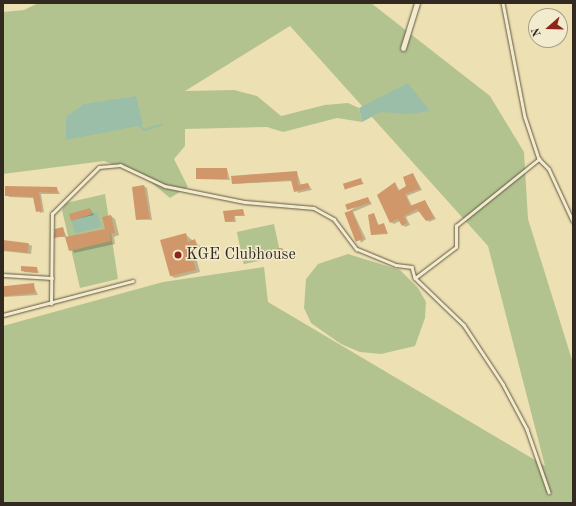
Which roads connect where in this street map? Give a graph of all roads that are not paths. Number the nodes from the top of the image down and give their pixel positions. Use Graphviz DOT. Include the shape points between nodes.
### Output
graph roads {
  1 [pos="417,3"];
  2 [pos="502,3"];
  3 [pos="403,48"];
  4 [pos="539,159"];
  5 [pos="573,221"];
  6 [pos="3,275"];
  7 [pos="52,278"];
  8 [pos="415,278"];
  9 [pos="133,282"];
  10 [pos="51,304"];
  11 [pos="3,316"];
  12 [pos="549,492"];
  1 -- 3 [label="street"];
  2 -- 4 [label="lane" via="525,117"];
  4 -- 5 [label="lane" via="549,169"];
  4 -- 8 [label="lane" via="456,226 456,247"];
  6 -- 7 [label="lane"];
  7 -- 8 [label="lane" via="52,214 88,175 109,164 120,164 179,190 244,202 320,210 342,227 356,249 396,265 412,267"];
  7 -- 10 [label="lane"];
  8 -- 12 [label="lane" via="464,325 481,346 526,429"];
  9 -- 10 [label="lane"];
  10 -- 11 [label="lane"];
}
